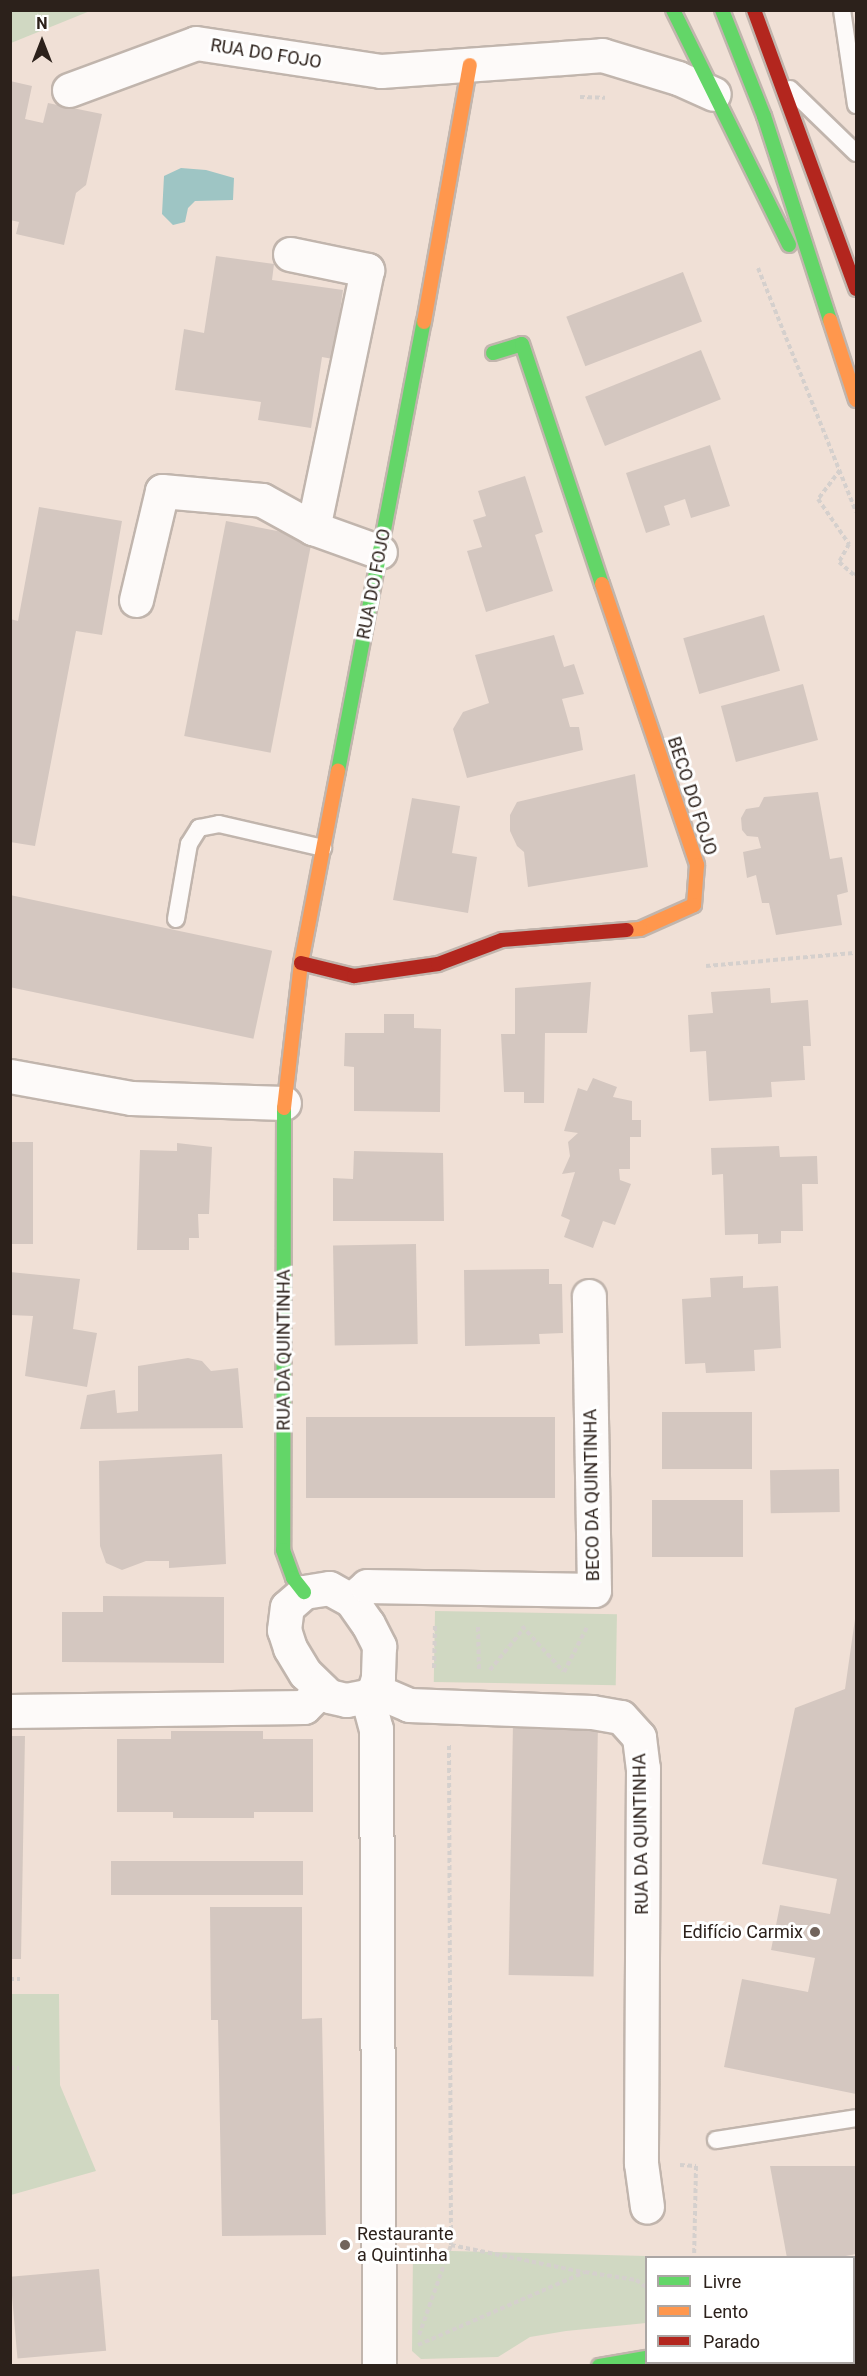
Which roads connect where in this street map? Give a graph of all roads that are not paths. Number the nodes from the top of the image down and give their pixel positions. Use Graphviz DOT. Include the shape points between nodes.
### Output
graph roads {
  1 [pos="673,10"];
  2 [pos="722,10"];
  3 [pos="754,10"];
  4 [pos="842,10"];
  5 [pos="777,34"];
  6 [pos="470,65"];
  7 [pos="781,80"];
  8 [pos="69,90"];
  9 [pos="714,94"];
  10 [pos="856,105"];
  11 [pos="856,153"];
  12 [pos="290,254"];
  13 [pos="856,289"];
  14 [pos="493,352"];
  15 [pos="844,357"];
  16 [pos="856,400"];
  17 [pos="313,528"];
  18 [pos="380,552"];
  19 [pos="136,600"];
  20 [pos="323,848"];
  21 [pos="176,919"];
  22 [pos="301,963"];
  23 [pos="10,1076"];
  24 [pos="284,1103"];
  25 [pos="589,1296"];
  26 [pos="304,1593"];
  27 [pos="351,1600"];
  28 [pos="322,1689"];
  29 [pos="371,1693"];
  30 [pos="10,1711"];
  31 [pos="856,2118"];
  32 [pos="716,2140"];
  33 [pos="647,2207"];
  34 [pos="645,2358"];
  35 [pos="379,2366"];
  36 [pos="599,2366"];
  1 -- 9 [label="street"];
  2 -- 15 [label="street" via="764,116"];
  3 -- 7 [label="street"];
  4 -- 10 [label="lane"];
  5 -- 7 [label="street"];
  6 -- 8 [label="street, RUA DO FOJO" via="381,71 196,43"];
  6 -- 9 [label="street, RUA DO FOJO" via="602,55 678,78"];
  6 -- 18 [label="street, RUA DO FOJO"];
  7 -- 11 [label="lane"];
  7 -- 13 [label="street"];
  9 -- 15 [label="street"];
  12 -- 17 [label="street" via="368,270"];
  14 -- 22 [label="street, BECO DO FOJO" via="522,344 698,865 694,905 640,929 502,940 438,964 354,976"];
  15 -- 16 [label="street"];
  17 -- 18 [label="street"];
  17 -- 19 [label="street" via="262,500 162,491"];
  18 -- 20 [label="street, RUA DO FOJO"];
  20 -- 21 [label="lane" via="219,824 199,828 189,844"];
  20 -- 22 [label="street, RUA DO FOJO"];
  22 -- 24 [label="street, RUA DO FOJO"];
  23 -- 24 [label="street" via="131,1098"];
  24 -- 26 [label="street, RUA DA QUINTINHA" via="282,1550"];
  25 -- 27 [label="street, BECO DA QUINTINHA" via="594,1590 367,1586"];
  26 -- 27 [label="street" via="329,1588"];
  26 -- 28 [label="street" via="287,1607 284,1630 305,1673"];
  27 -- 29 [label="street" via="379,1646 380,1660"];
  28 -- 29 [label="street" via="329,1696 346,1700"];
  28 -- 30 [label="street" via="304,1707"];
  29 -- 33 [label="street, RUA DA QUINTINHA" via="409,1705 592,1712 621,1717 639,1737 643,1768 641,2163"];
  29 -- 35 [label="street" via="376,1729"];
  31 -- 32 [label="lane"];
  34 -- 36 [label="street"];
}
